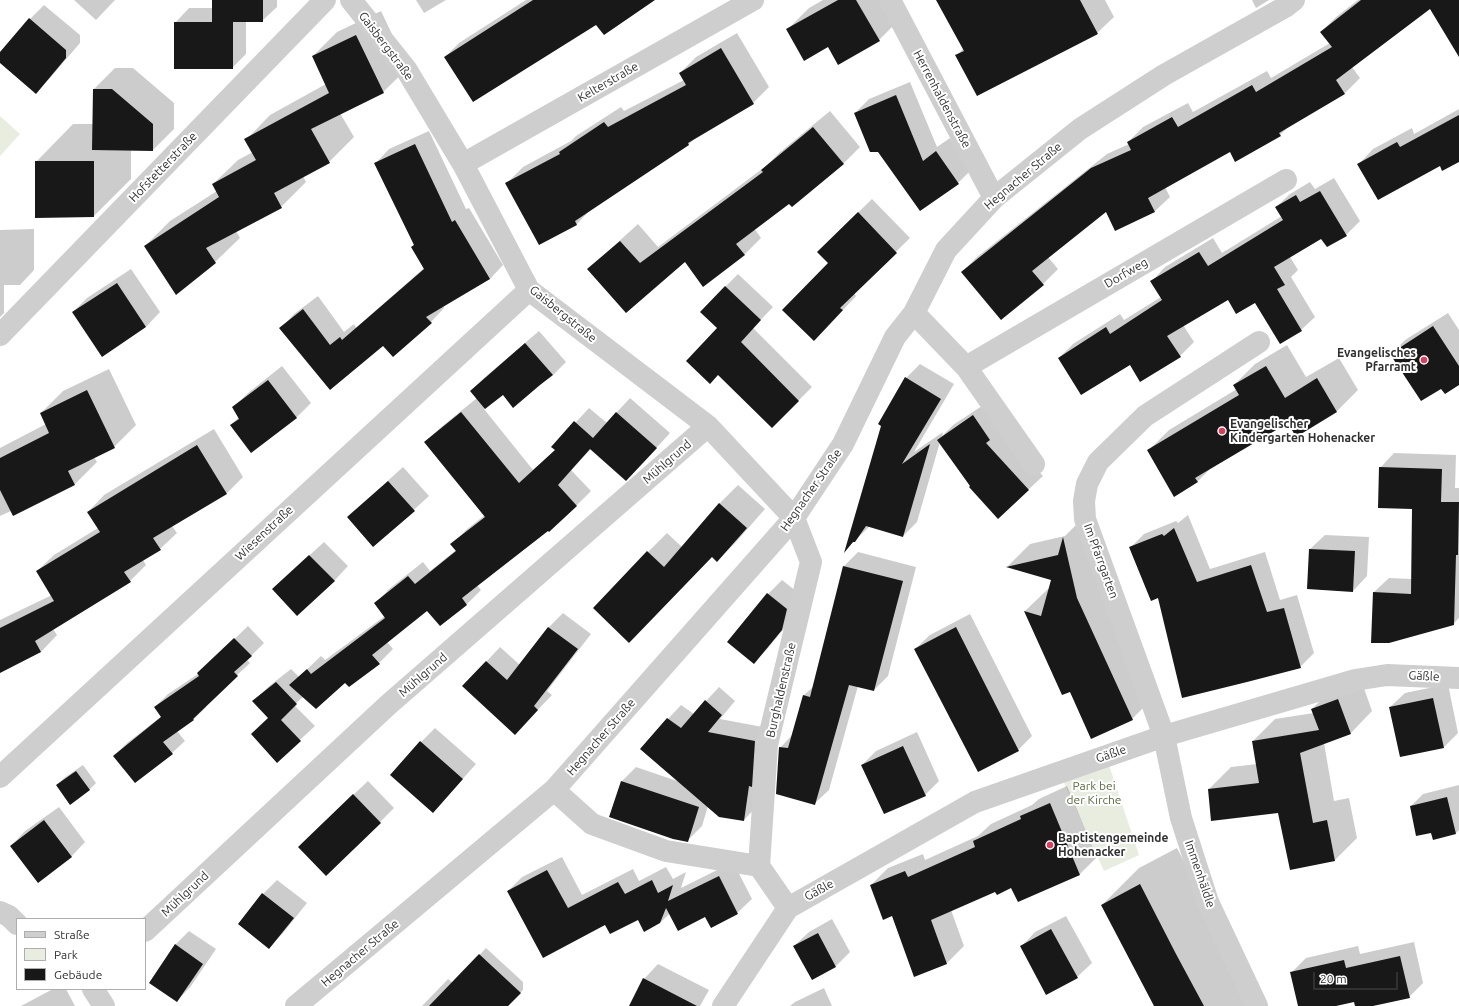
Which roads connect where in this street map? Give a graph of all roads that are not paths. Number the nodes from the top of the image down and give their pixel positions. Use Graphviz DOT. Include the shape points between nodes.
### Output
graph roads {
  1 [pos="325,0"];
  2 [pos="351,0"];
  3 [pos="753,0"];
  4 [pos="890,0"];
  5 [pos="1294,0"];
  6 [pos="463,164"];
  7 [pos="1286,180"];
  8 [pos="994,198"];
  9 [pos="529,290"];
  10 [pos="914,313"];
  11 [pos="0,335"];
  12 [pos="1259,342"];
  13 [pos="966,367"];
  14 [pos="708,426"];
  15 [pos="1034,464"];
  16 [pos="794,518"];
  17 [pos="1459,678"];
  18 [pos="1164,736"];
  19 [pos="0,777"];
  20 [pos="554,790"];
  21 [pos="759,866"];
  22 [pos="788,908"];
  23 [pos="0,912"];
  24 [pos="16,923"];
  25 [pos="146,931"];
  26 [pos="94,990"];
  27 [pos="104,1006"];
  28 [pos="296,1006"];
  29 [pos="723,1006"];
  30 [pos="1257,1006"];
  1 -- 11 [label="street, Hofstetterstraße"];
  2 -- 6 [label="street, Gaisbergstraße" via="406,69"];
  3 -- 6 [label="street, Kelterstraße"];
  4 -- 8 [label="street, Herrenhaldenstraße"];
  5 -- 8 [label="street, Hegnacher Straße" via="1164,75 1080,129"];
  6 -- 9 [label="street, Gaisbergstraße"];
  7 -- 13 [label="street, Dorfweg"];
  8 -- 10 [label="street, Hegnacher Straße" via="946,250"];
  9 -- 14 [label="street, Gaisbergstraße"];
  9 -- 19 [label="street, Wiesenstraße"];
  10 -- 13 [label="street"];
  10 -- 16 [label="street, Hegnacher Straße" via="895,337 843,444"];
  12 -- 18 [label="street, Im Pfarrgarten" via="1145,416 1098,462 1087,484 1084,501 1085,519"];
  13 -- 15 [label="street"];
  14 -- 16 [label="street, Gaisbergstraße"];
  14 -- 25 [label="street, Mühlgrund" via="388,705"];
  16 -- 20 [label="street, Hegnacher Straße"];
  16 -- 21 [label="street, Burghaldenstraße" via="811,562 768,745"];
  17 -- 18 [label="street, Gäßle" via="1388,675 1355,680"];
  18 -- 22 [label="street, Gäßle" via="975,802"];
  18 -- 30 [label="street, Immenhäldle" via="1181,818 1208,902"];
  20 -- 21 [label="street" via="592,824 666,851"];
  20 -- 28 [label="street, Hegnacher Straße"];
  21 -- 22 [label="street"];
  22 -- 29 [label="street"];
  23 -- 24 [label="street"];
  26 -- 27 [label="street"];
}
